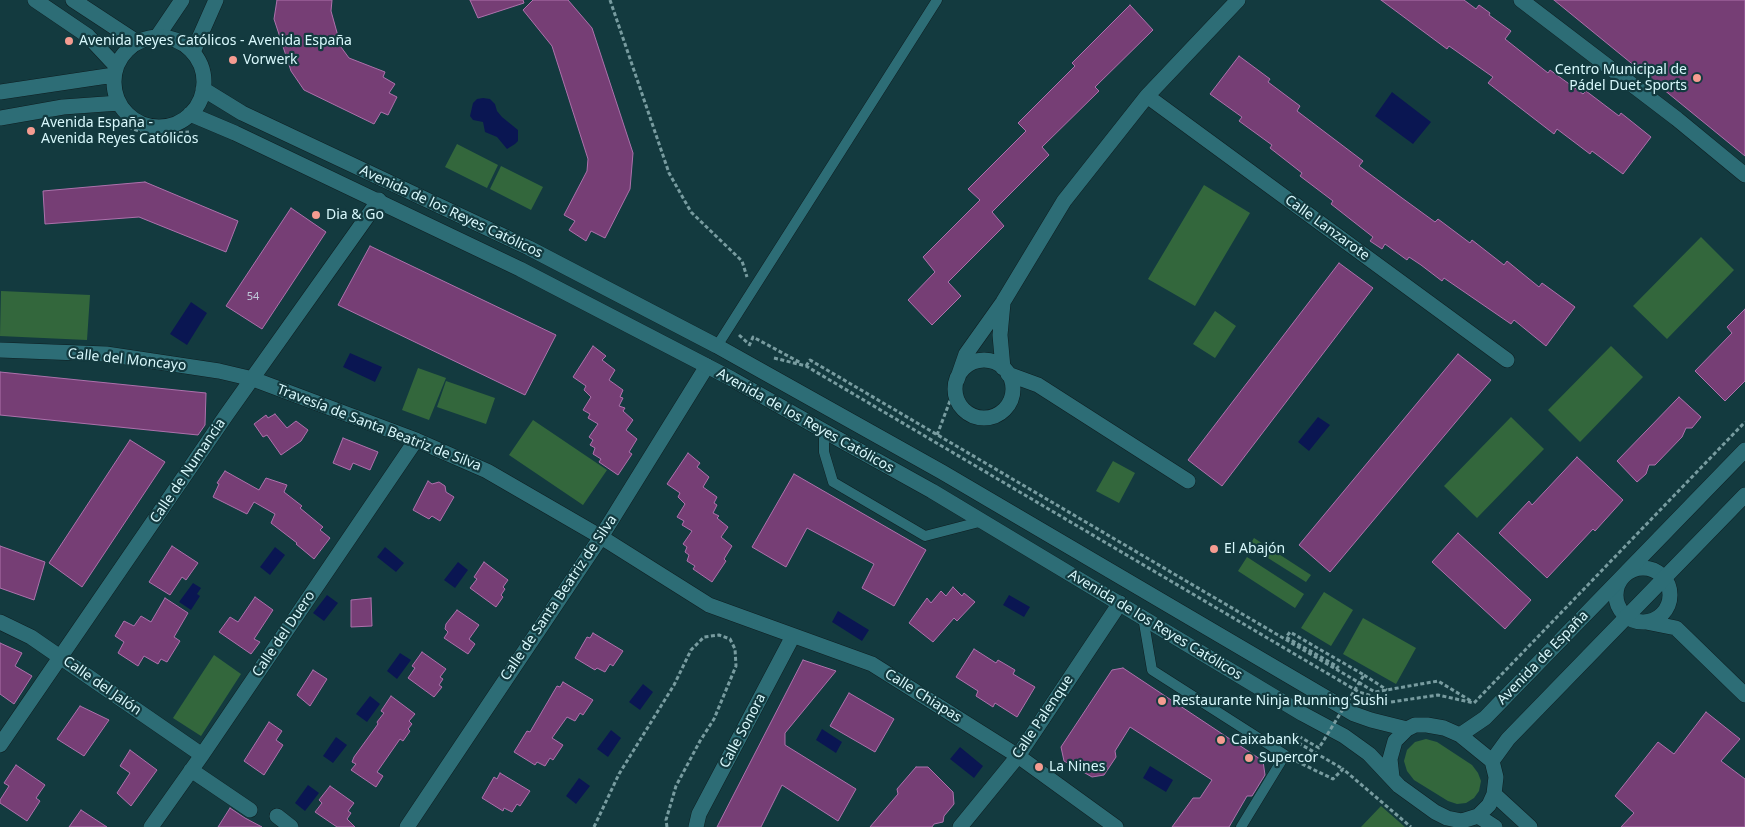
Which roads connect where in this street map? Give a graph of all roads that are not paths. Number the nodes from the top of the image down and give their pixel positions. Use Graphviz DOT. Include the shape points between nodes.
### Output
graph roads {
  1 [pos="35,0"];
  2 [pos="73,0"];
  3 [pos="182,0"];
  4 [pos="216,0"];
  5 [pos="937,0"];
  6 [pos="1238,0"];
  7 [pos="1521,0"];
  8 [pos="157,37"];
  9 [pos="138,42"];
  10 [pos="193,52"];
  11 [pos="115,71"];
  12 [pos="203,89"];
  13 [pos="0,92"];
  14 [pos="1147,96"];
  15 [pos="119,103"];
  16 [pos="190,114"];
  17 [pos="0,118"];
  18 [pos="1745,175"];
  19 [pos="378,200"];
  20 [pos="1003,302"];
  21 [pos="717,346"];
  22 [pos="0,350"];
  23 [pos="1507,360"];
  24 [pos="707,366"];
  25 [pos="1006,371"];
  26 [pos="253,379"];
  27 [pos="956,384"];
  28 [pos="1038,385"];
  29 [pos="1012,396"];
  30 [pos="824,431"];
  31 [pos="416,440"];
  32 [pos="1745,450"];
  33 [pos="1188,481"];
  34 [pos="1745,495"];
  35 [pos="982,522"];
  36 [pos="601,537"];
  37 [pos="1623,576"];
  38 [pos="1664,578"];
  39 [pos="1670,600"];
  40 [pos="1120,603"];
  41 [pos="709,605"];
  42 [pos="1143,617"];
  43 [pos="1626,617"];
  44 [pos="0,622"];
  45 [pos="1646,622"];
  46 [pos="1676,628"];
  47 [pos="793,636"];
  48 [pos="60,657"];
  49 [pos="1745,695"];
  50 [pos="1406,729"];
  51 [pos="1460,735"];
  52 [pos="0,745"];
  53 [pos="202,755"];
  54 [pos="1018,756"];
  55 [pos="1492,761"];
  56 [pos="192,770"];
  57 [pos="1392,777"];
  58 [pos="1494,794"];
  59 [pos="250,810"];
  60 [pos="276,816"];
  61 [pos="1478,816"];
  62 [pos="1459,824"];
  63 [pos="151,827"];
  64 [pos="291,827"];
  65 [pos="407,827"];
  66 [pos="696,827"];
  67 [pos="960,827"];
  68 [pos="1116,827"];
  69 [pos="1241,827"];
  70 [pos="1495,827"];
  71 [pos="1530,827"];
  1 -- 11 [label="street" via="88,36"];
  2 -- 9 [label="street"];
  3 -- 8 [label="street"];
  4 -- 10 [label="street"];
  5 -- 21 [label="lane"];
  6 -- 14 [label="street"];
  7 -- 18 [label="street"];
  8 -- 9 [label="street"];
  8 -- 10 [label="street" via="170,38"];
  9 -- 11 [label="street" via="125,52"];
  10 -- 12 [label="street" via="200,63"];
  11 -- 13 [label="street"];
  11 -- 15 [label="street" via="114,90"];
  12 -- 16 [label="street"];
  12 -- 21 [label="street, Avenida de los Reyes Católicos" via="242,113 529,248"];
  14 -- 20 [label="street" via="1064,201"];
  14 -- 23 [label="street, Calle Lanzarote"];
  15 -- 16 [label="street" via="129,116 144,124 160,127 176,123"];
  15 -- 17 [label="street" via="63,107"];
  16 -- 19 [label="street, Avenida de los Reyes Católicos"];
  19 -- 24 [label="street, Avenida de los Reyes Católicos"];
  19 -- 26 [label="street, Calle de Numancia"];
  20 -- 25 [label="street" via="1000,335"];
  20 -- 27 [label="street" via="966,354"];
  21 -- 50 [label="street, Avenida de los Reyes Católicos" via="942,472 1354,714"];
  22 -- 26 [label="street, Calle del Moncayo" via="106,354"];
  24 -- 30 [label="street, Avenida de los Reyes Católicos"];
  24 -- 36 [label="street, Calle de Santa Beatriz de Silva"];
  25 -- 27 [label="street" via="991,361 974,362 966,366"];
  25 -- 28 [label="street"];
  25 -- 29 [label="street" via="1013,387"];
  26 -- 31 [label="street, Travesía de Santa Beatriz de Silva"];
  26 -- 48 [label="street, Calle de Numancia"];
  27 -- 29 [label="street" via="959,404 964,411 979,418 996,416 1009,404"];
  28 -- 29 [label="street"];
  28 -- 33 [label="street"];
  30 -- 35 [label="street, Avenida de los Reyes Católicos"];
  30 -- 35 [label="lane" via="824,452 833,482 925,536"];
  31 -- 36 [label="street, Travesía de Santa Beatriz de Silva" via="487,471"];
  31 -- 53 [label="street, Calle del Duero"];
  32 -- 37 [label="street, Avenida de España"];
  34 -- 38 [label="street"];
  35 -- 40 [label="street, Avenida de los Reyes Católicos"];
  36 -- 41 [label="street, Travesía de Santa Beatriz de Silva"];
  36 -- 65 [label="street, Calle de Santa Beatriz de Silva"];
  37 -- 38 [label="street, Avenida de España" via="1630,570 1648,568"];
  37 -- 43 [label="street, Avenida de España" via="1615,592 1616,602"];
  37 -- 51 [label="street, Avenida de España" via="1485,718"];
  38 -- 39 [label="street"];
  38 -- 43 [label="street"];
  39 -- 45 [label="street" via="1662,615"];
  39 -- 46 [label="street"];
  40 -- 42 [label="street, Avenida de los Reyes Católicos"];
  40 -- 54 [label="street, Calle Palenque"];
  41 -- 47 [label="street, Calle Chiapas"];
  42 -- 57 [label="street, Avenida de los Reyes Católicos" via="1344,736 1369,754"];
  42 -- 69 [label="lane" via="1152,670 1285,755"];
  43 -- 45 [label="street"];
  43 -- 55 [label="street" via="1508,738"];
  44 -- 48 [label="street, Calle del Jalón" via="31,637"];
  45 -- 46 [label="street"];
  46 -- 49 [label="street"];
  47 -- 54 [label="street, Calle Chiapas" via="872,664"];
  47 -- 66 [label="street, Calle Sonora" via="698,814"];
  48 -- 52 [label="street, Calle de Numancia"];
  48 -- 53 [label="street, Calle del Jalón"];
  50 -- 51 [label="street" via="1427,724"];
  50 -- 57 [label="street" via="1395,741 1390,759"];
  51 -- 55 [label="street"];
  53 -- 56 [label="street, Calle del Duero"];
  54 -- 67 [label="street, Calle Palenque"];
  54 -- 68 [label="street, Calle Chiapas"];
  55 -- 58 [label="street" via="1496,777"];
  56 -- 59 [label="street"];
  56 -- 63 [label="street, Calle del Duero"];
  57 -- 62 [label="street" via="1399,786 1435,812"];
  58 -- 61 [label="street"];
  58 -- 71 [label="street"];
  60 -- 64 [label="street"];
  61 -- 62 [label="street"];
  61 -- 70 [label="street"];
}
